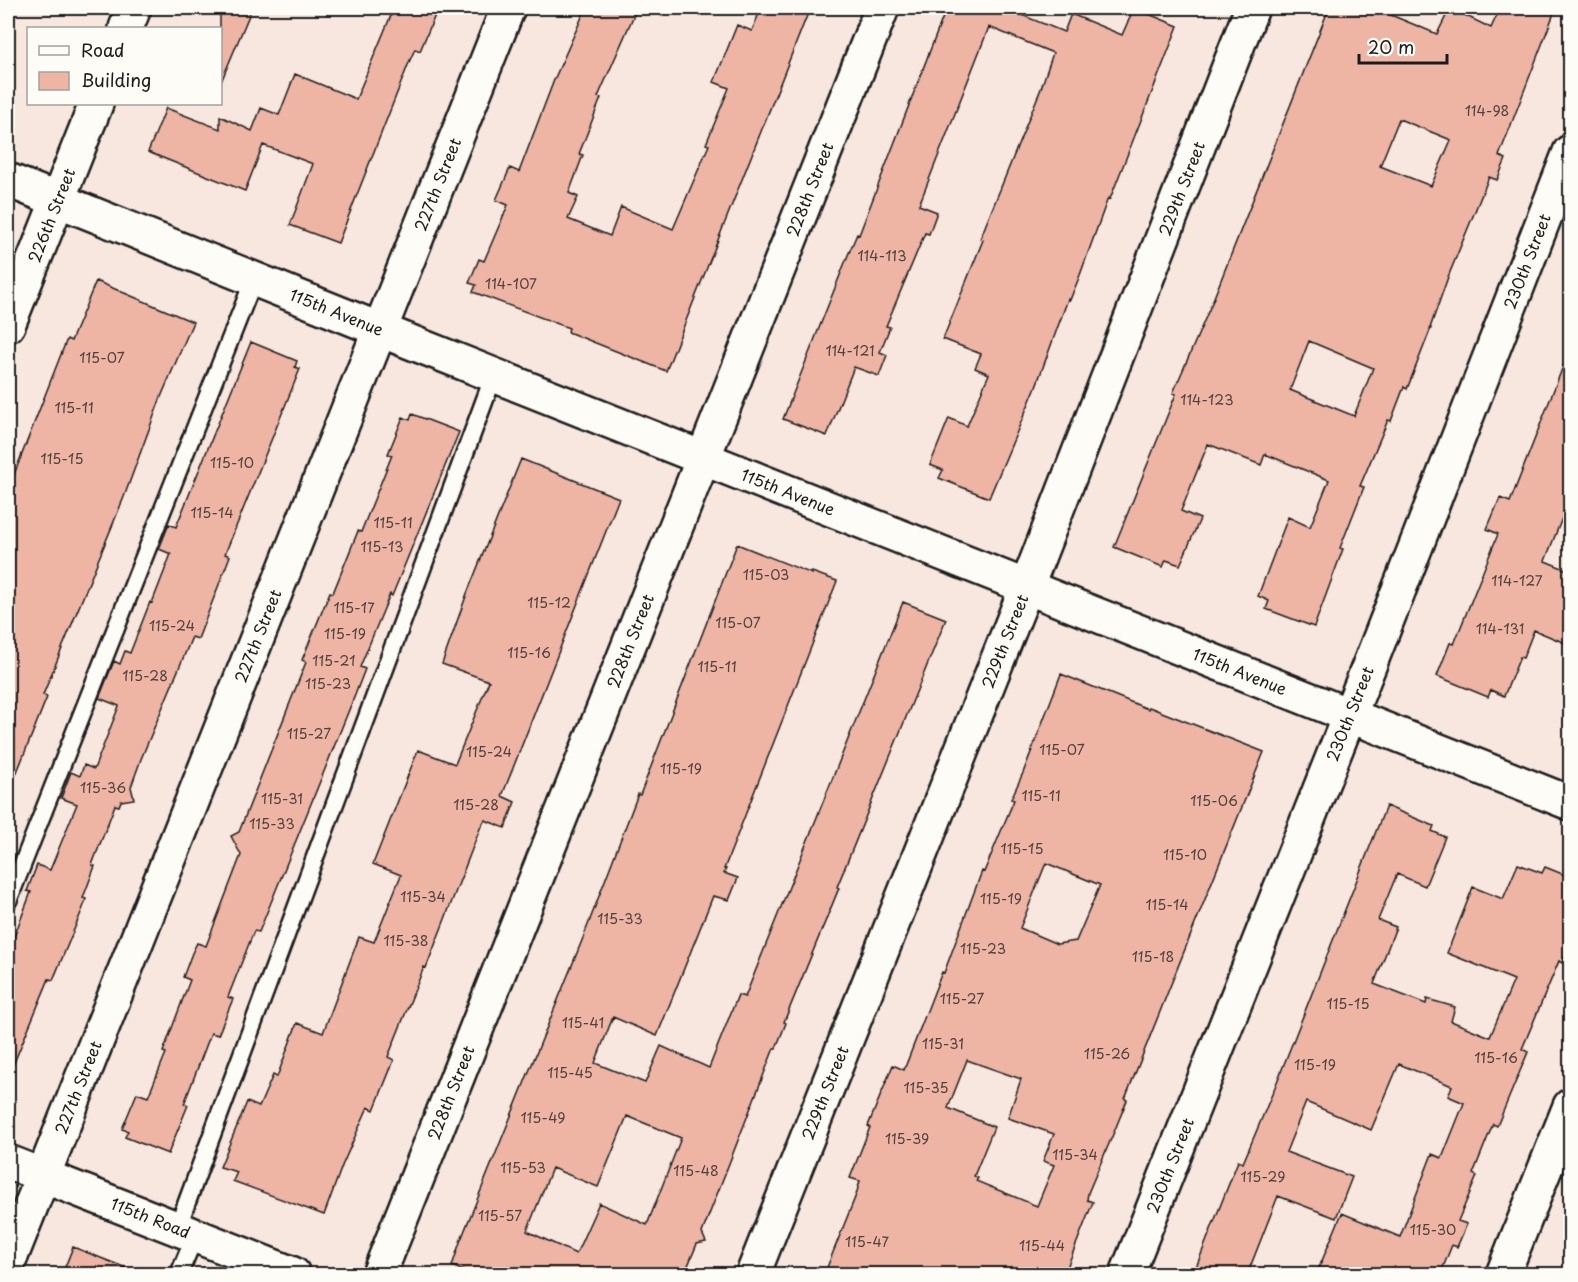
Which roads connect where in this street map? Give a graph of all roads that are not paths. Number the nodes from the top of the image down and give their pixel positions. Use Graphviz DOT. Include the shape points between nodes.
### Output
graph roads {
  1 [pos="134,8"];
  2 [pos="508,8"];
  3 [pos="882,8"];
  4 [pos="1252,8"];
  5 [pos="126,27"];
  6 [pos="96,105"];
  7 [pos="1570,152"];
  8 [pos="8,180"];
  9 [pos="57,200"];
  10 [pos="254,279"];
  11 [pos="8,325"];
  12 [pos="380,330"];
  13 [pos="495,375"];
  14 [pos="703,458"];
  15 [pos="1027,586"];
  16 [pos="1350,714"];
  17 [pos="1570,803"];
  18 [pos="8,901"];
  19 [pos="1570,1106"];
  20 [pos="8,1162"];
  21 [pos="43,1177"];
  22 [pos="186,1233"];
  23 [pos="8,1264"];
  24 [pos="179,1275"];
  25 [pos="293,1275"];
  26 [pos="379,1275"];
  27 [pos="753,1275"];
  28 [pos="1127,1275"];
  29 [pos="1503,1275"];
  1 -- 5 [label="street"];
  2 -- 12 [label="street, 227th Street"];
  3 -- 14 [label="street, 228th Street"];
  4 -- 15 [label="street, 229th Street"];
  6 -- 9 [label="street, 226th Street"];
  7 -- 16 [label="street, 230th Street"];
  8 -- 9 [label="street, 115th Avenue"];
  9 -- 10 [label="street, 115th Avenue"];
  9 -- 11 [label="street, 226th Street"];
  10 -- 12 [label="street, 115th Avenue"];
  10 -- 18 [label="lane"];
  12 -- 13 [label="street, 115th Avenue"];
  12 -- 21 [label="street, 227th Street"];
  13 -- 14 [label="street, 115th Avenue"];
  13 -- 22 [label="lane"];
  14 -- 15 [label="street, 115th Avenue"];
  14 -- 26 [label="street, 228th Street"];
  15 -- 16 [label="street, 115th Avenue"];
  15 -- 27 [label="street, 229th Street"];
  16 -- 17 [label="street, 115th Avenue"];
  16 -- 28 [label="street, 230th Street"];
  19 -- 29 [label="street"];
  20 -- 21 [label="street, 115th Road"];
  21 -- 22 [label="street, 115th Road"];
  21 -- 23 [label="street, 227th Street"];
  22 -- 24 [label="lane"];
  22 -- 25 [label="street, 115th Road"];
}
